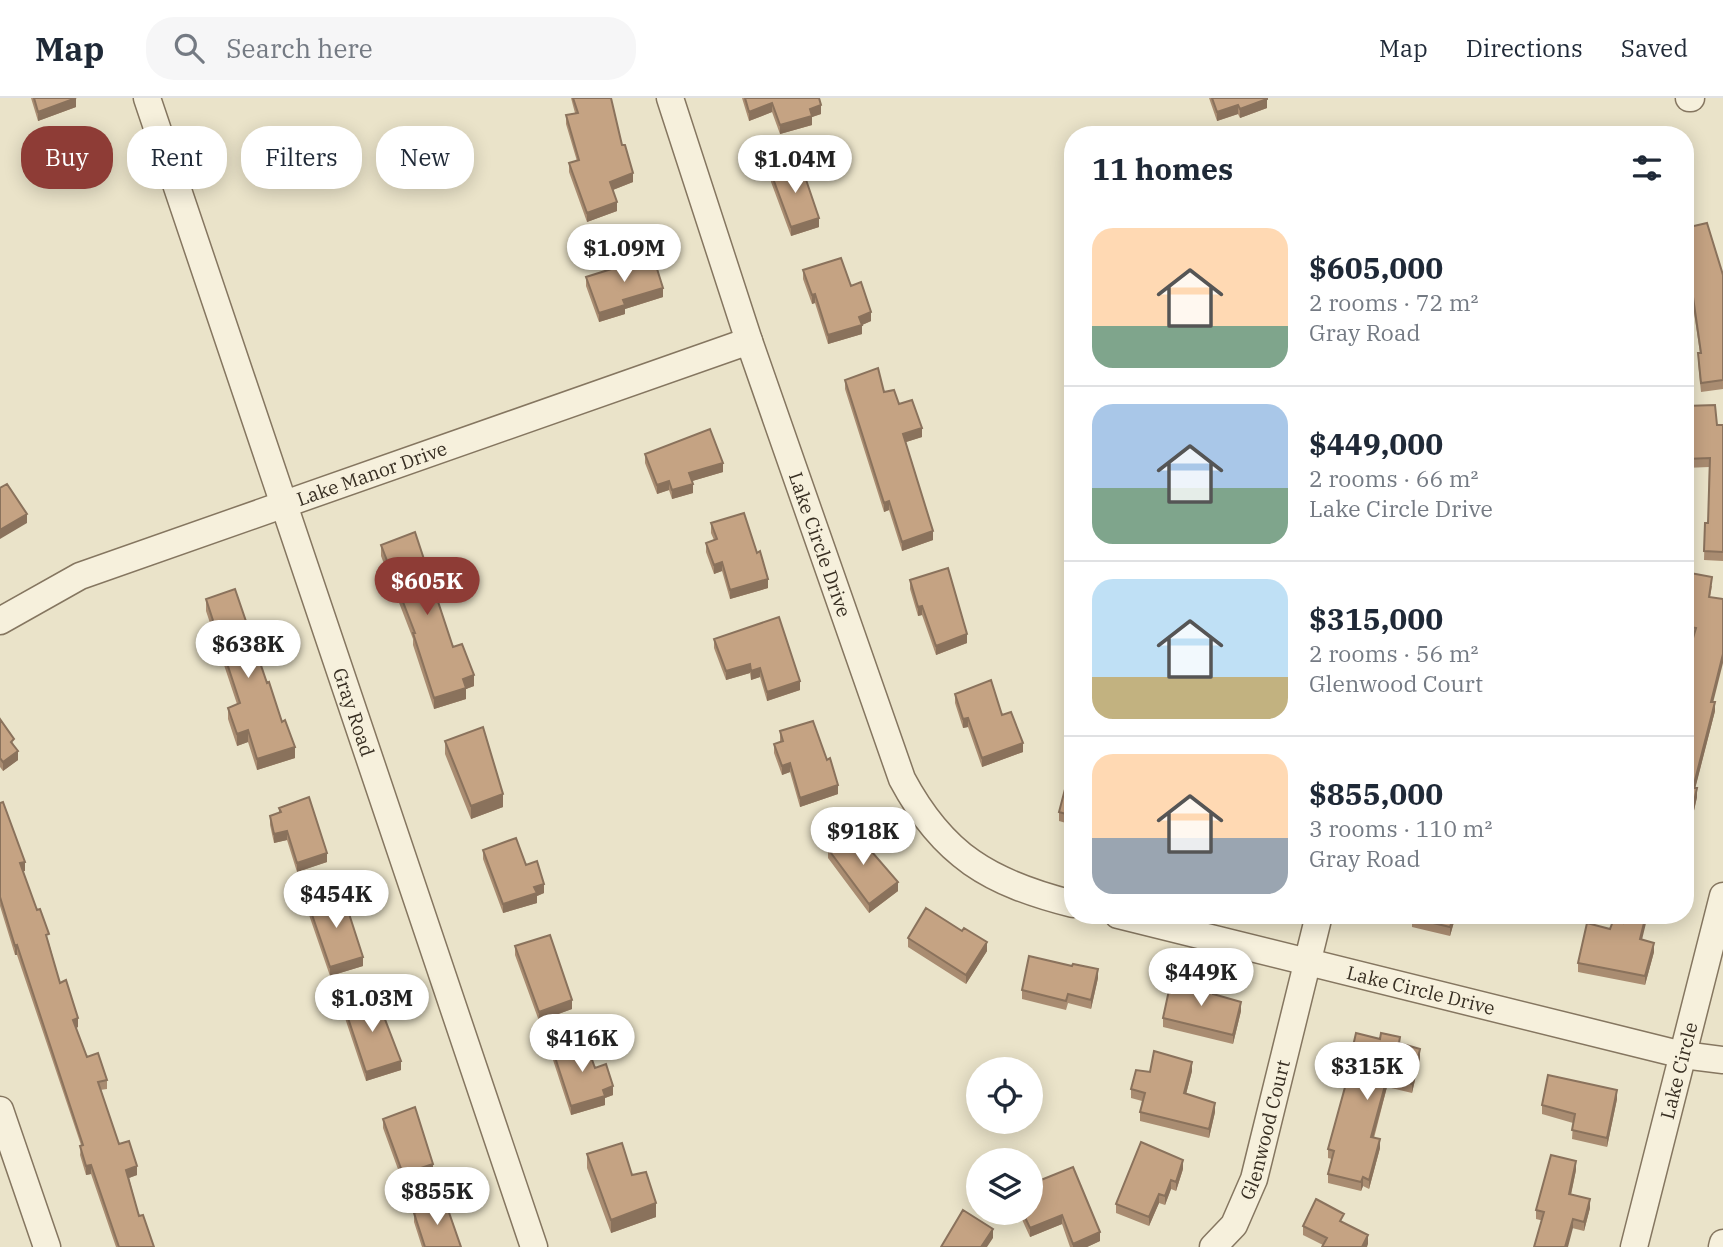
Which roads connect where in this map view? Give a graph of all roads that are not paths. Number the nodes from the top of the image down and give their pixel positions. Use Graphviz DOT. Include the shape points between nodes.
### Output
graph roads {
  1 [pos="147,98"];
  2 [pos="670,98"];
  3 [pos="749,341"];
  4 [pos="283,505"];
  5 [pos="0,621"];
  6 [pos="1723,896"];
  7 [pos="1064,902"];
  8 [pos="1154,924"];
  9 [pos="1317,924"];
  10 [pos="1307,962"];
  11 [pos="1683,1055"];
  12 [pos="1723,1060"];
  13 [pos="0,1110"];
  14 [pos="47,1247"];
  15 [pos="534,1247"];
  16 [pos="1213,1247"];
  17 [pos="1634,1247"];
  1 -- 4 [label="street, Gray Road"];
  2 -- 3 [label="street, Lake Circle Drive"];
  3 -- 4 [label="street, Lake Manor Drive"];
  3 -- 7 [label="street, Lake Circle Drive" via="892,755 915,804 937,834 981,870 1032,894"];
  4 -- 5 [label="street, Lake Manor Drive" via="80,576"];
  4 -- 15 [label="street, Gray Road"];
  6 -- 11 [label="street, Lake Circle"];
  8 -- 10 [label="street, Lake Circle Drive"];
  9 -- 10 [label="street, Glenwood Court"];
  10 -- 11 [label="street, Lake Circle Drive"];
  10 -- 16 [label="street, Glenwood Court" via="1254,1179 1234,1225"];
  11 -- 12 [label="street, Lake Circle Drive"];
  11 -- 17 [label="street, Lake Circle"];
  13 -- 14 [label="street"];
}
